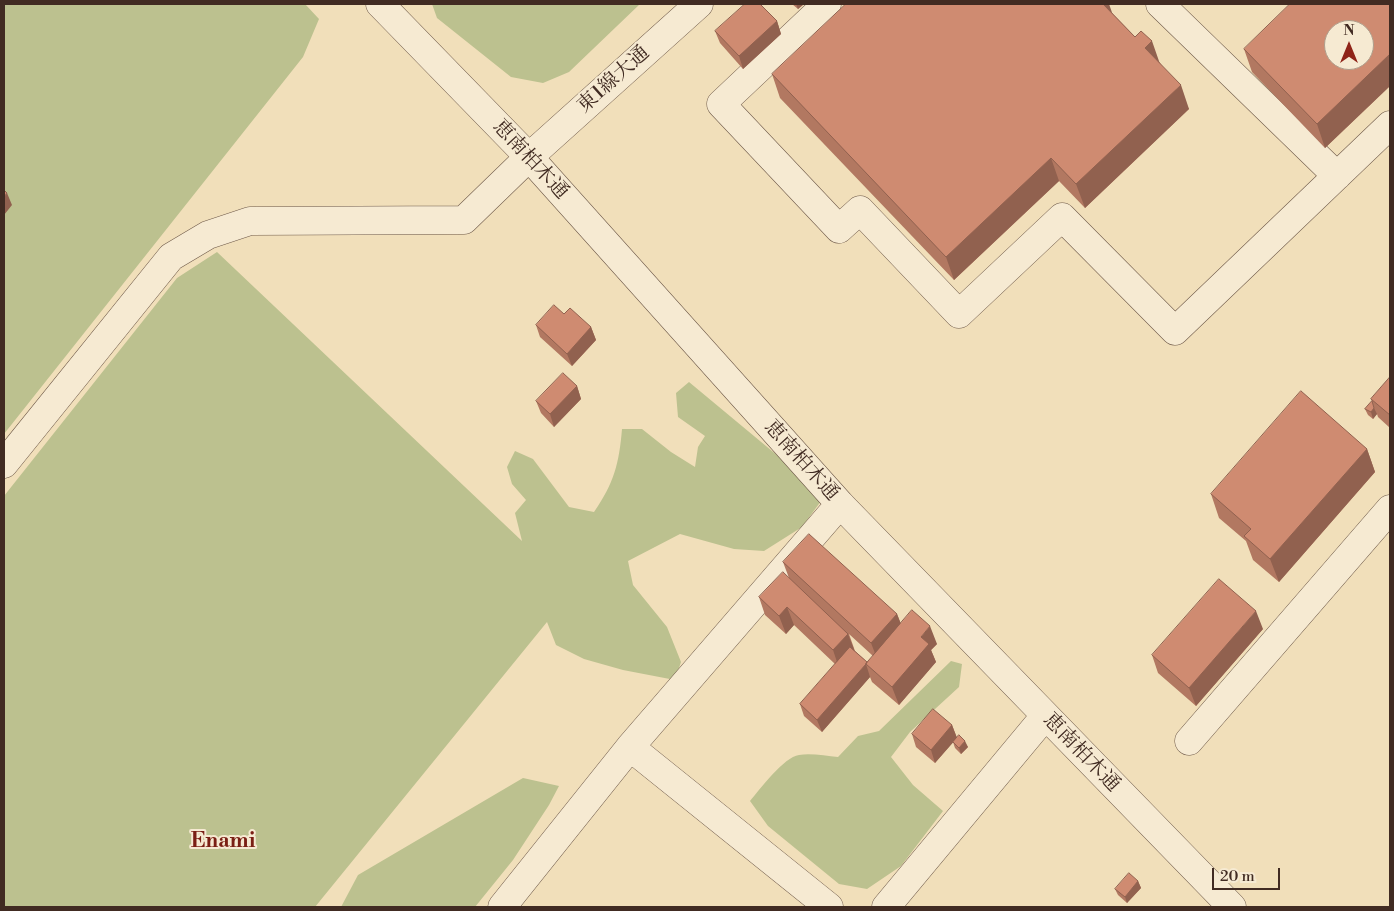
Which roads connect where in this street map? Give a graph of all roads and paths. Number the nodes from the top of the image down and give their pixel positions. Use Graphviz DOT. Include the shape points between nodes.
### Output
graph roads {
  1 [pos="380,4"];
  2 [pos="699,4"];
  3 [pos="827,4"];
  4 [pos="1160,4"];
  5 [pos="1390,125"];
  6 [pos="529,157"];
  7 [pos="1337,176"];
  8 [pos="4,464"];
  9 [pos="840,504"];
  10 [pos="1390,509"];
  11 [pos="1045,716"];
  12 [pos="1188,741"];
  13 [pos="630,747"];
  14 [pos="502,907"];
  15 [pos="829,907"];
  16 [pos="886,907"];
  17 [pos="1232,907"];
  1 -- 6 [label="street, 恵南柏木通"];
  2 -- 6 [label="street, 東1線大通"];
  3 -- 7 [label="street" via="720,104 839,229 860,210 959,314 1062,217 1175,331"];
  4 -- 7 [label="street"];
  5 -- 7 [label="street"];
  6 -- 8 [label="street, 東1線大通" via="464,220 250,221 201,239 171,257"];
  6 -- 9 [label="street, 恵南柏木通"];
  9 -- 11 [label="street, 恵南柏木通"];
  9 -- 13 [label="street"];
  10 -- 12 [label="street"];
  11 -- 16 [label="street"];
  11 -- 17 [label="street, 恵南柏木通"];
  13 -- 14 [label="street"];
  13 -- 15 [label="street"];
}
